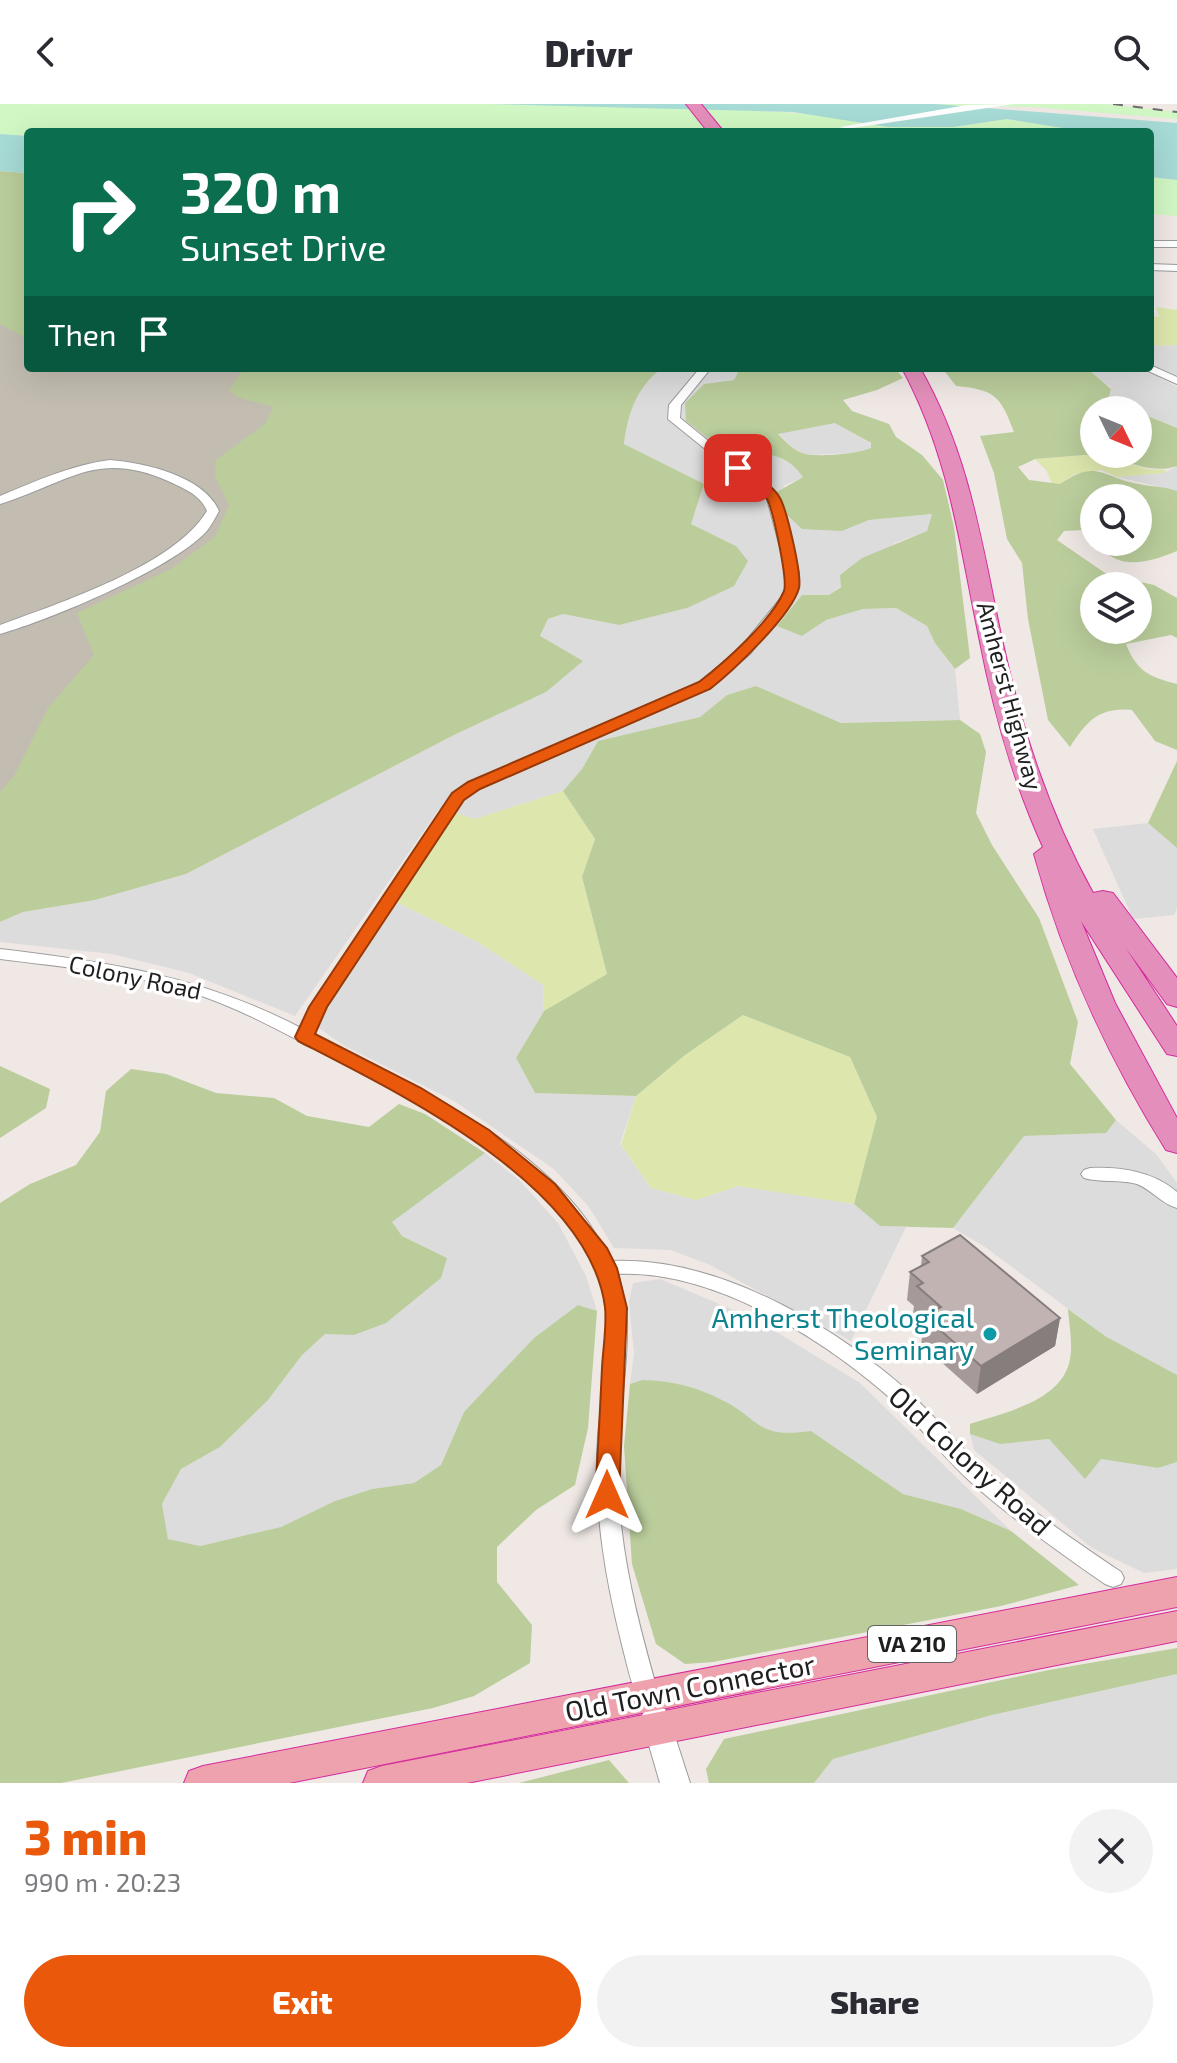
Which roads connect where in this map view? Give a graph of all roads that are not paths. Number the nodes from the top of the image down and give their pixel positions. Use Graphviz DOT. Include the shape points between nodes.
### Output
graph roads {
  1 [pos="693,104"];
  2 [pos="706,104"];
  3 [pos="713,128"];
  4 [pos="726,128"];
  5 [pos="1154,244"];
  6 [pos="1177,244"];
  7 [pos="1154,267"];
  8 [pos="1177,268"];
  9 [pos="1154,370"];
  10 [pos="703,372"];
  11 [pos="913,372"];
  12 [pos="924,372"];
  13 [pos="1177,381"];
  14 [pos="0,500"];
  15 [pos="0,630"];
  16 [pos="1030,787"];
  17 [pos="1103,899"];
  18 [pos="0,954"];
  19 [pos="1177,998"];
  20 [pos="1177,1017"];
  21 [pos="305,1037"];
  22 [pos="1177,1047"];
  23 [pos="1177,1143"];
  24 [pos="1090,1174"];
  25 [pos="1177,1202"];
  26 [pos="606,1268"];
  27 [pos="1113,1578"];
  28 [pos="1177,1592"];
  29 [pos="1177,1626"];
  30 [pos="653,1712"];
  31 [pos="203,1783"];
  32 [pos="382,1783"];
  33 [pos="675,1783"];
  1 -- 3 [label="highway"];
  2 -- 4 [label="highway"];
  5 -- 6 [label="street"];
  7 -- 8 [label="street"];
  9 -- 13 [label="street"];
  10 -- 21 [label="street" via="672,416 773,498 793,573 786,600 746,650 705,685 458,797 318,1007"];
  11 -- 16 [label="highway, Amherst Highway" via="932,406 967,509 999,678"];
  12 -- 17 [label="highway, Amherst Highway" via="974,475 1031,739 1072,840"];
  14 -- 15 [label="street" via="85,467 125,462 198,492 213,511 206,524 141,572"];
  16 -- 22 [label="highway, Amherst Highway" via="1102,932"];
  16 -- 23 [label="highway" via="1056,888 1084,965"];
  17 -- 19 [label="highway"];
  17 -- 20 [label="highway, Amherst Highway"];
  18 -- 21 [label="street, Colony Road" via="167,980 233,1002"];
  21 -- 26 [label="street, Colony Road" via="445,1111 517,1162 567,1209"];
  24 -- 25 [label="street" via="1147,1180"];
  26 -- 27 [label="street, Old Colony Road" via="648,1264 700,1277 844,1353 898,1395 1019,1511"];
  26 -- 30 [label="street, Colony Road" via="617,1333 607,1495 625,1617"];
  28 -- 30 [label="highway, Old Town Connector / VA 210"];
  29 -- 30 [label="highway, Old Town Connector / VA 210"];
  30 -- 31 [label="highway, Old Town Connector / VA 210"];
  30 -- 32 [label="highway, Old Town Connector / VA 210"];
  30 -- 33 [label="street"];
}
